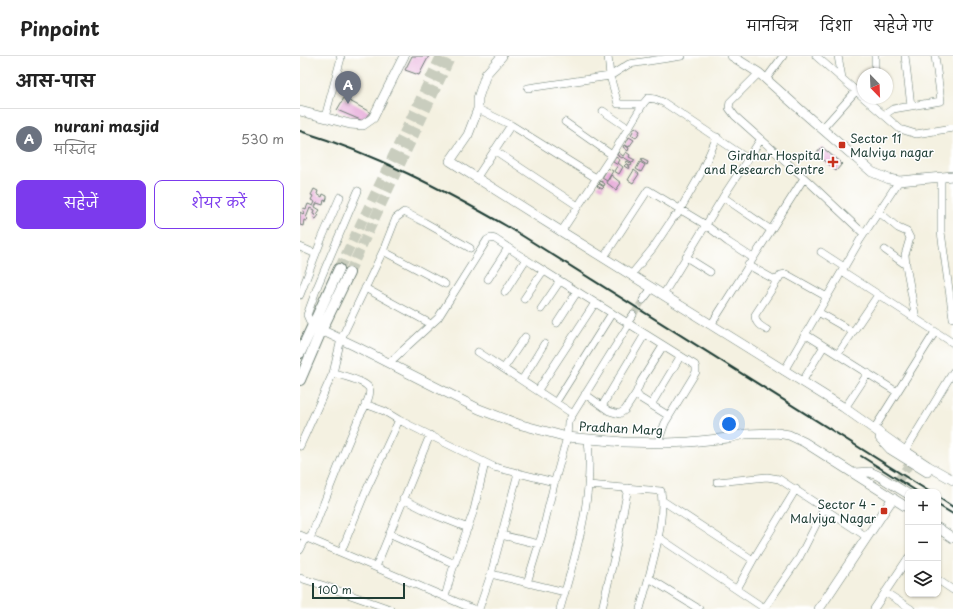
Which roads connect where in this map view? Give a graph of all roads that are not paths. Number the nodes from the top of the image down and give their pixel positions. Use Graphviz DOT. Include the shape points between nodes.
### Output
graph roads {
  1 [pos="404,56"];
  2 [pos="502,56"];
  3 [pos="608,56"];
  4 [pos="682,56"];
  5 [pos="732,56"];
  6 [pos="783,56"];
  7 [pos="816,56"];
  8 [pos="838,56"];
  9 [pos="875,56"];
  10 [pos="906,56"];
  11 [pos="935,56"];
  12 [pos="343,57"];
  13 [pos="875,68"];
  14 [pos="610,76"];
  15 [pos="762,76"];
  16 [pos="842,78"];
  17 [pos="528,88"];
  18 [pos="856,91"];
  19 [pos="643,104"];
  20 [pos="872,104"];
  21 [pos="911,106"];
  22 [pos="478,109"];
  23 [pos="300,111"];
  24 [pos="604,112"];
  25 [pos="884,115"];
  26 [pos="325,117"];
  27 [pos="565,122"];
  28 [pos="511,125"];
  29 [pos="628,128"];
  30 [pos="953,128"];
  31 [pos="822,129"];
  32 [pos="717,138"];
  33 [pos="761,139"];
  34 [pos="494,150"];
  35 [pos="612,155"];
  36 [pos="748,159"];
  37 [pos="953,176"];
  38 [pos="477,178"];
  39 [pos="596,178"];
  40 [pos="804,178"];
  41 [pos="941,178"];
  42 [pos="899,181"];
  43 [pos="358,191"];
  44 [pos="340,197"];
  45 [pos="723,197"];
  46 [pos="578,206"];
  47 [pos="679,209"];
  48 [pos="879,212"];
  49 [pos="706,225"];
  50 [pos="771,230"];
  51 [pos="561,232"];
  52 [pos="864,234"];
  53 [pos="300,246"];
  54 [pos="470,248"];
  55 [pos="508,248"];
  56 [pos="885,250"];
  57 [pos="383,251"];
  58 [pos="821,252"];
  59 [pos="316,254"];
  60 [pos="604,257"];
  61 [pos="686,257"];
  62 [pos="753,258"];
  63 [pos="526,260"];
  64 [pos="748,265"];
  65 [pos="906,265"];
  66 [pos="949,266"];
  67 [pos="339,269"];
  68 [pos="843,269"];
  69 [pos="543,270"];
  70 [pos="710,272"];
  71 [pos="349,273"];
  72 [pos="631,275"];
  73 [pos="306,279"];
  74 [pos="488,279"];
  75 [pos="560,281"];
  76 [pos="777,281"];
  77 [pos="318,284"];
  78 [pos="445,284"];
  79 [pos="365,288"];
  80 [pos="652,288"];
  81 [pos="505,292"];
  82 [pos="577,292"];
  83 [pos="300,295"];
  84 [pos="663,295"];
  85 [pos="878,295"];
  86 [pos="827,297"];
  87 [pos="524,299"];
  88 [pos="952,299"];
  89 [pos="643,300"];
  90 [pos="595,303"];
  91 [pos="541,310"];
  92 [pos="818,312"];
  93 [pos="612,313"];
  94 [pos="633,315"];
  95 [pos="953,318"];
  96 [pos="916,319"];
  97 [pos="557,323"];
  98 [pos="431,324"];
  99 [pos="628,324"];
  100 [pos="711,325"];
  101 [pos="312,326"];
  102 [pos="767,330"];
  103 [pos="321,331"];
  104 [pos="853,332"];
  105 [pos="935,332"];
  106 [pos="645,334"];
  107 [pos="806,334"];
  108 [pos="525,336"];
  109 [pos="341,339"];
  110 [pos="953,343"];
  111 [pos="544,344"];
  112 [pos="663,346"];
  113 [pos="824,346"];
  114 [pos="478,352"];
  115 [pos="300,353"];
  116 [pos="838,354"];
  117 [pos="680,357"];
  118 [pos="389,363"];
  119 [pos="504,368"];
  120 [pos="784,371"];
  121 [pos="953,372"];
  122 [pos="333,373"];
  123 [pos="868,373"];
  124 [pos="300,380"];
  125 [pos="522,380"];
  126 [pos="802,382"];
  127 [pos="946,384"];
  128 [pos="953,388"];
  129 [pos="538,390"];
  130 [pos="897,392"];
  131 [pos="636,393"];
  132 [pos="585,394"];
  133 [pos="556,402"];
  134 [pos="365,404"];
  135 [pos="651,405"];
  136 [pos="602,406"];
  137 [pos="845,408"];
  138 [pos="573,414"];
  139 [pos="669,416"];
  140 [pos="399,420"];
  141 [pos="876,431"];
  142 [pos="430,435"];
  143 [pos="567,437"];
  144 [pos="588,439"];
  145 [pos="658,442"];
  146 [pos="300,446"];
  147 [pos="904,451"];
  148 [pos="485,463"];
  149 [pos="518,473"];
  150 [pos="854,473"];
  151 [pos="953,480"];
  152 [pos="554,482"];
  153 [pos="717,482"];
  154 [pos="588,485"];
  155 [pos="953,487"];
  156 [pos="628,488"];
  157 [pos="796,489"];
  158 [pos="905,492"];
  159 [pos="893,498"];
  160 [pos="403,499"];
  161 [pos="662,502"];
  162 [pos="905,506"];
  163 [pos="824,509"];
  164 [pos="468,528"];
  165 [pos="941,530"];
  166 [pos="389,534"];
  167 [pos="502,535"];
  168 [pos="305,537"];
  169 [pos="658,537"];
  170 [pos="867,537"];
  171 [pos="953,538"];
  172 [pos="539,544"];
  173 [pos="300,550"];
  174 [pos="341,552"];
  175 [pos="753,560"];
  176 [pos="906,561"];
  177 [pos="455,564"];
  178 [pos="376,567"];
  179 [pos="491,574"];
  180 [pos="300,578"];
  181 [pos="649,578"];
  182 [pos="941,582"];
  183 [pos="527,583"];
  184 [pos="737,589"];
  185 [pos="953,590"];
  186 [pos="565,592"];
  187 [pos="885,592"];
  188 [pos="445,597"];
  189 [pos="764,608"];
  190 [pos="390,609"];
  191 [pos="473,609"];
  192 [pos="479,609"];
  193 [pos="560,609"];
  194 [pos="602,609"];
  195 [pos="640,609"];
  196 [pos="699,609"];
  197 [pos="819,609"];
  198 [pos="874,609"];
  199 [pos="911,609"];
  1 -- 26 [label="street" via="373,118 363,125"];
  2 -- 22 [label="street" via="486,74 478,98"];
  3 -- 14 [label="street"];
  4 -- 14 [label="street" via="629,64"];
  5 -- 15 [label="street"];
  6 -- 15 [label="street"];
  7 -- 16 [label="street"];
  8 -- 16 [label="street"];
  9 -- 13 [label="street"];
  10 -- 21 [label="street"];
  11 -- 21 [label="street" via="941,101"];
  12 -- 26 [label="street"];
  14 -- 17 [label="street"];
  14 -- 19 [label="street" via="618,104"];
  15 -- 31 [label="street"];
  15 -- 33 [label="street" via="730,102 729,108"];
  16 -- 18 [label="street"];
  18 -- 31 [label="street"];
  19 -- 29 [label="street"];
  19 -- 32 [label="street" via="648,98 663,102"];
  20 -- 25 [label="street"];
  21 -- 25 [label="street" via="893,109"];
  22 -- 28 [label="street"];
  22 -- 38 [label="street" via="468,135 450,161"];
  23 -- 26 [label="street"];
  24 -- 29 [label="street"];
  25 -- 30 [label="street" via="900,129 916,134"];
  27 -- 35 [label="street"];
  28 -- 34 [label="street"];
  28 -- 39 [label="street"];
  29 -- 35 [label="street"];
  31 -- 42 [label="street" via="872,172"];
  32 -- 36 [label="street"];
  32 -- 47 [label="street" via="700,175"];
  33 -- 36 [label="street"];
  33 -- 40 [label="street"];
  34 -- 38 [label="street"];
  34 -- 46 [label="street"];
  35 -- 39 [label="street"];
  36 -- 45 [label="street"];
  37 -- 41 [label="street"];
  38 -- 51 [label="street"];
  39 -- 46 [label="street"];
  40 -- 50 [label="street"];
  40 -- 52 [label="street"];
  41 -- 42 [label="street"];
  41 -- 66 [label="street" via="941,232"];
  42 -- 48 [label="street"];
  43 -- 77 [label="street"];
  44 -- 59 [label="street"];
  45 -- 49 [label="street"];
  45 -- 50 [label="street"];
  46 -- 51 [label="street"];
  47 -- 49 [label="street"];
  47 -- 60 [label="street" via="648,190"];
  47 -- 72 [label="street"];
  48 -- 52 [label="street"];
  48 -- 65 [label="street" via="907,232 910,238 905,255"];
  49 -- 61 [label="street"];
  49 -- 62 [label="street"];
  50 -- 62 [label="street"];
  51 -- 60 [label="street"];
  52 -- 68 [label="street"];
  53 -- 59 [label="street"];
  54 -- 57 [label="street" via="404,212 396,218"];
  55 -- 63 [label="street"];
  55 -- 74 [label="street"];
  55 -- 98 [label="street" via="495,239 487,240 438,318"];
  56 -- 65 [label="street"];
  57 -- 78 [label="street"];
  57 -- 79 [label="street"];
  58 -- 68 [label="street"];
  59 -- 73 [label="street"];
  60 -- 72 [label="street"];
  61 -- 70 [label="street"];
  61 -- 84 [label="street"];
  62 -- 64 [label="street"];
  63 -- 69 [label="street"];
  63 -- 81 [label="street"];
  64 -- 76 [label="street"];
  64 -- 100 [label="street"];
  65 -- 96 [label="street"];
  66 -- 88 [label="street"];
  67 -- 101 [label="main road"];
  68 -- 85 [label="street"];
  68 -- 86 [label="street"];
  69 -- 75 [label="street"];
  69 -- 87 [label="street"];
  71 -- 103 [label="main road"];
  72 -- 80 [label="street"];
  73 -- 77 [label="street"];
  73 -- 83 [label="street"];
  75 -- 82 [label="street"];
  75 -- 91 [label="street"];
  76 -- 86 [label="street" via="781,275 786,274"];
  76 -- 102 [label="street" via="754,315 758,325"];
  77 -- 101 [label="street" via="306,315"];
  79 -- 98 [label="street"];
  79 -- 109 [label="street"];
  80 -- 84 [label="street"];
  80 -- 89 [label="street"];
  82 -- 90 [label="street"];
  82 -- 97 [label="street"];
  84 -- 100 [label="street"];
  85 -- 96 [label="street"];
  85 -- 104 [label="street"];
  86 -- 92 [label="street"];
  88 -- 95 [label="street"];
  90 -- 93 [label="street"];
  90 -- 129 [label="street"];
  92 -- 104 [label="street"];
  92 -- 107 [label="street"];
  93 -- 99 [label="street"];
  93 -- 133 [label="street"];
  94 -- 99 [label="street"];
  96 -- 105 [label="street"];
  98 -- 118 [label="street"];
  99 -- 106 [label="street"];
  99 -- 132 [label="street"];
  100 -- 120 [label="street"];
  101 -- 103 [label="street, Pradhan Marg"];
  101 -- 115 [label="main road"];
  103 -- 109 [label="street, Pradhan Marg"];
  103 -- 124 [label="main road"];
  104 -- 116 [label="street"];
  105 -- 110 [label="street"];
  105 -- 130 [label="street"];
  106 -- 112 [label="street"];
  106 -- 136 [label="street"];
  107 -- 113 [label="street"];
  107 -- 120 [label="street"];
  108 -- 119 [label="street"];
  109 -- 118 [label="street, Pradhan Marg"];
  109 -- 122 [label="street"];
  111 -- 125 [label="street"];
  112 -- 117 [label="street"];
  112 -- 131 [label="street"];
  113 -- 116 [label="street"];
  113 -- 126 [label="street"];
  114 -- 119 [label="street"];
  116 -- 123 [label="street"];
  117 -- 135 [label="street"];
  117 -- 139 [label="street" via="695,365 696,372"];
  118 -- 143 [label="street, Pradhan Marg" via="479,409 518,424"];
  119 -- 125 [label="street"];
  120 -- 126 [label="street"];
  121 -- 127 [label="street"];
  122 -- 134 [label="street" via="368,387 370,397"];
  122 -- 146 [label="street"];
  123 -- 130 [label="street"];
  123 -- 137 [label="street"];
  125 -- 129 [label="street"];
  126 -- 137 [label="street"];
  127 -- 128 [label="street"];
  127 -- 147 [label="street"];
  129 -- 133 [label="street"];
  130 -- 141 [label="street"];
  131 -- 135 [label="street"];
  131 -- 136 [label="street" via="625,410 619,414"];
  132 -- 136 [label="street"];
  132 -- 138 [label="street"];
  133 -- 138 [label="street"];
  134 -- 140 [label="street"];
  134 -- 168 [label="street"];
  135 -- 139 [label="street"];
  137 -- 141 [label="street"];
  138 -- 143 [label="street" via="568,422"];
  139 -- 145 [label="street"];
  140 -- 142 [label="street"];
  140 -- 174 [label="street"];
  141 -- 147 [label="street"];
  141 -- 155 [label="street" via="880,439 909,464"];
  142 -- 148 [label="street"];
  142 -- 160 [label="street"];
  143 -- 144 [label="street, Pradhan Marg"];
  143 -- 152 [label="street"];
  144 -- 145 [label="street, Pradhan Marg"];
  144 -- 154 [label="street"];
  145 -- 150 [label="street, Pradhan Marg" via="689,442 778,432 804,442"];
  147 -- 151 [label="street"];
  148 -- 149 [label="street"];
  148 -- 164 [label="street"];
  149 -- 152 [label="street"];
  149 -- 167 [label="street"];
  150 -- 158 [label="street" via="870,472 896,484"];
  150 -- 159 [label="street, Pradhan Marg"];
  152 -- 172 [label="street"];
  153 -- 157 [label="street" via="767,476 779,478"];
  154 -- 156 [label="street"];
  154 -- 186 [label="street" via="580,540"];
  156 -- 161 [label="street" via="661,491"];
  156 -- 194 [label="street"];
  157 -- 163 [label="street"];
  157 -- 175 [label="street"];
  159 -- 162 [label="street, Pradhan Marg"];
  159 -- 170 [label="street"];
  160 -- 164 [label="street"];
  160 -- 166 [label="street"];
  161 -- 169 [label="street"];
  161 -- 175 [label="street"];
  163 -- 170 [label="street"];
  163 -- 189 [label="street" via="799,558"];
  164 -- 177 [label="street"];
  165 -- 171 [label="street"];
  166 -- 177 [label="street"];
  166 -- 178 [label="street"];
  167 -- 172 [label="street"];
  167 -- 179 [label="street"];
  168 -- 173 [label="street"];
  168 -- 174 [label="street"];
  169 -- 181 [label="street"];
  169 -- 184 [label="street"];
  170 -- 197 [label="street"];
  172 -- 183 [label="street"];
  174 -- 178 [label="street"];
  175 -- 184 [label="street"];
  176 -- 187 [label="street"];
  177 -- 188 [label="street"];
  178 -- 188 [label="street"];
  179 -- 183 [label="street"];
  179 -- 192 [label="street"];
  180 -- 190 [label="street"];
  181 -- 195 [label="street"];
  181 -- 196 [label="street"];
  182 -- 185 [label="street"];
  183 -- 186 [label="street"];
  184 -- 189 [label="street"];
  186 -- 193 [label="street"];
  187 -- 198 [label="street"];
  187 -- 199 [label="street"];
  188 -- 191 [label="street"];
}
